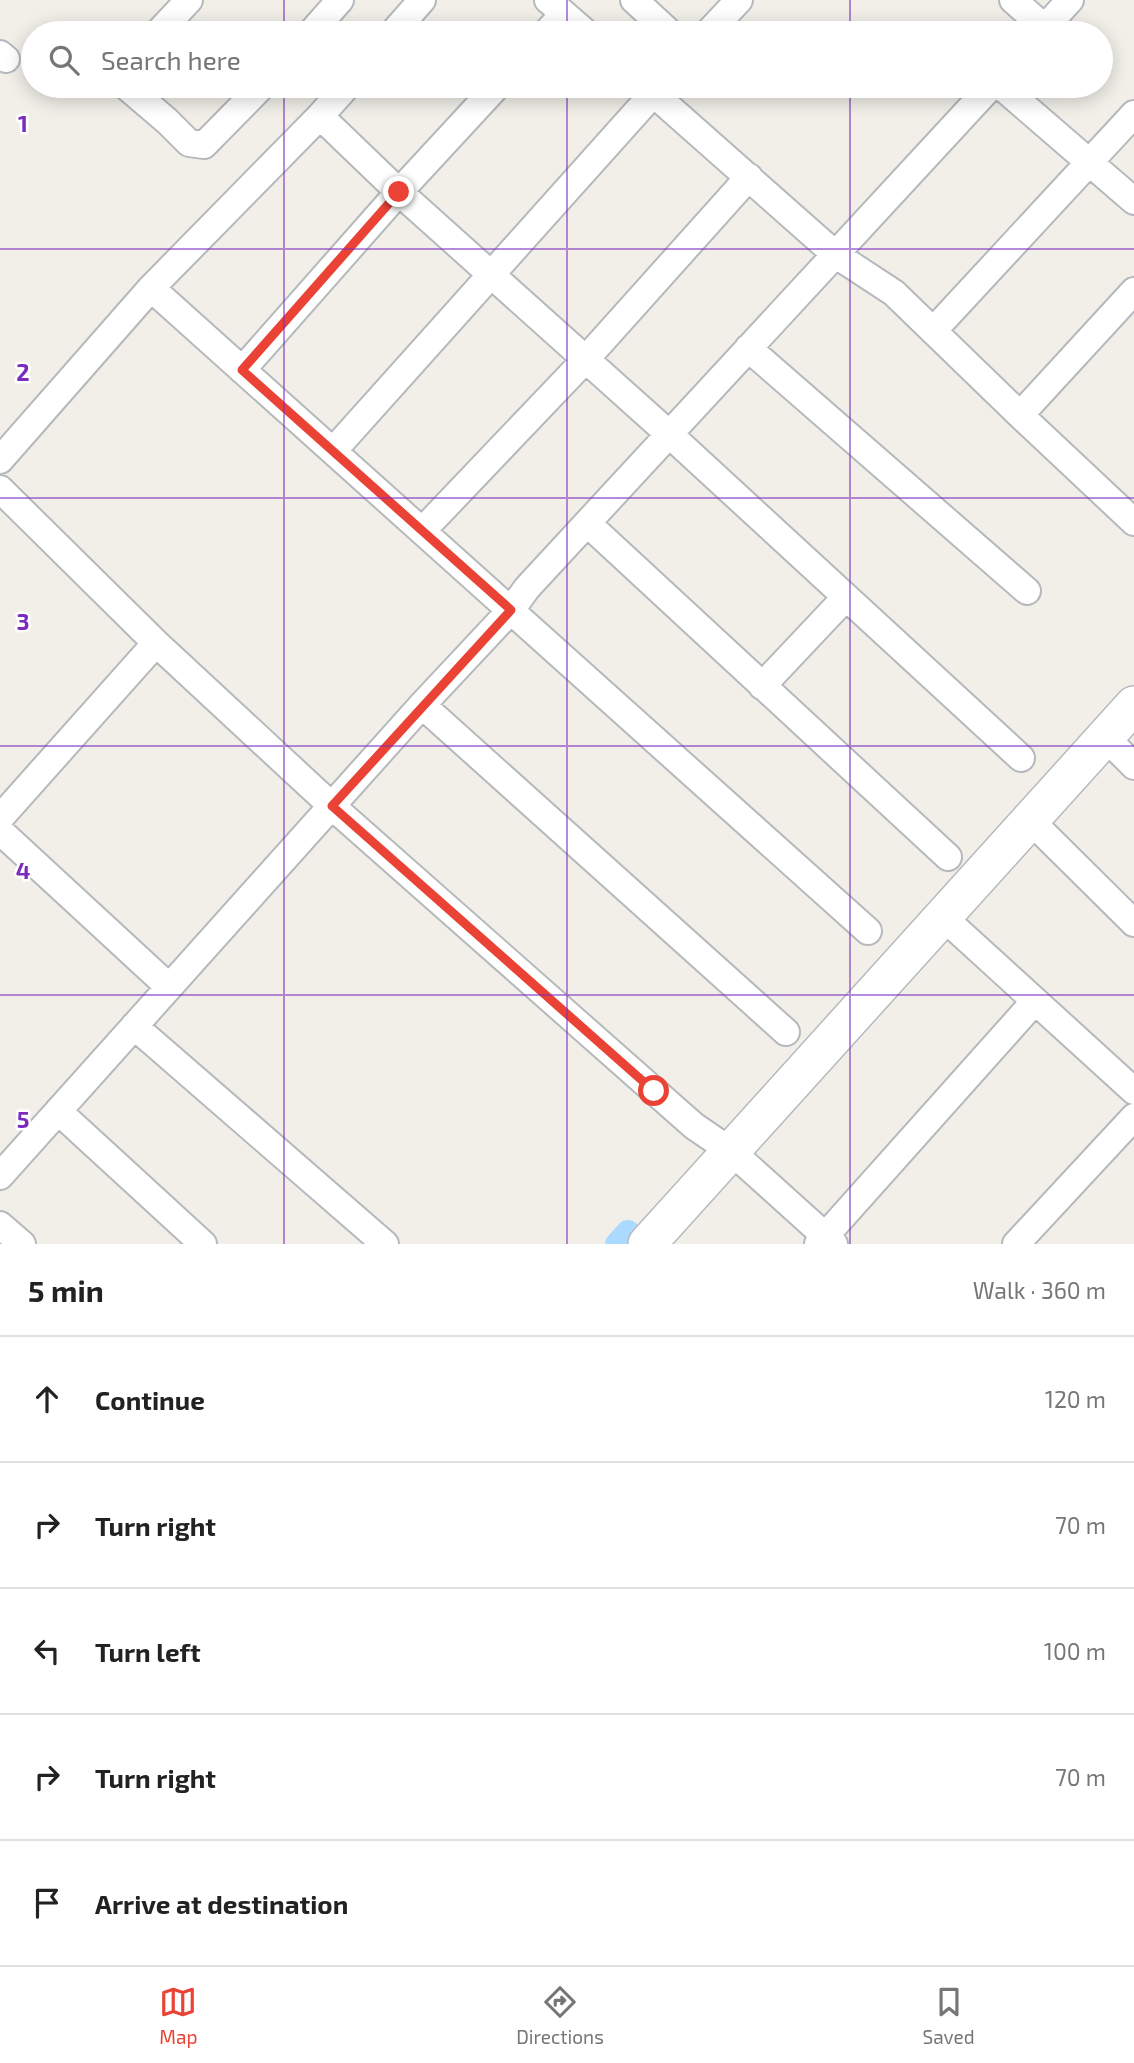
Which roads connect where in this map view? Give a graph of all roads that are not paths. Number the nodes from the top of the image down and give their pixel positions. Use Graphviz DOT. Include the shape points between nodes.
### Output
graph roads {
  1 [pos="190,0"];
  2 [pos="340,0"];
  3 [pos="422,0"];
  4 [pos="634,0"];
  5 [pos="739,0"];
  6 [pos="1013,0"];
  7 [pos="1070,0"];
  8 [pos="556,7"];
  9 [pos="170,21"];
  10 [pos="322,21"];
  11 [pos="404,21"];
  12 [pos="572,21"];
  13 [pos="657,21"];
  14 [pos="719,21"];
  15 [pos="1033,21"];
  16 [pos="1052,21"];
  17 [pos="140,98"];
  18 [pos="250,98"];
  19 [pos="336,98"];
  20 [pos="486,98"];
  21 [pos="644,98"];
  22 [pos="664,98"];
  23 [pos="980,98"];
  24 [pos="1015,98"];
  25 [pos="1134,114"];
  26 [pos="320,116"];
  27 [pos="1090,163"];
  28 [pos="749,177"];
  29 [pos="399,192"];
  30 [pos="1134,201"];
  31 [pos="835,255"];
  32 [pos="491,274"];
  33 [pos="152,288"];
  34 [pos="1134,291"];
  35 [pos="933,331"];
  36 [pos="748,348"];
  37 [pos="585,360"];
  38 [pos="242,370"];
  39 [pos="1020,415"];
  40 [pos="669,434"];
  41 [pos="333,451"];
  42 [pos="0,460"];
  43 [pos="0,489"];
  44 [pos="1134,522"];
  45 [pos="587,523"];
  46 [pos="422,531"];
  47 [pos="1027,591"];
  48 [pos="846,597"];
  49 [pos="511,610"];
  50 [pos="156,643"];
  51 [pos="762,686"];
  52 [pos="422,705"];
  53 [pos="1134,705"];
  54 [pos="1105,737"];
  55 [pos="1021,758"];
  56 [pos="1134,766"];
  57 [pos="332,806"];
  58 [pos="0,818"];
  59 [pos="1030,820"];
  60 [pos="0,831"];
  61 [pos="947,857"];
  62 [pos="943,917"];
  63 [pos="1134,923"];
  64 [pos="867,931"];
  65 [pos="169,987"];
  66 [pos="1035,1001"];
  67 [pos="134,1026"];
  68 [pos="786,1031"];
  69 [pos="1134,1091"];
  70 [pos="58,1111"];
  71 [pos="1134,1117"];
  72 [pos="732,1152"];
  73 [pos="5,1161"];
  74 [pos="0,1225"];
  75 [pos="826,1242"];
  76 [pos="22,1244"];
  77 [pos="203,1244"];
  78 [pos="385,1244"];
  79 [pos="647,1244"];
  80 [pos="1016,1244"];
  1 -- 9 [label="street"];
  2 -- 10 [label="street"];
  3 -- 11 [label="street"];
  4 -- 13 [label="street"];
  5 -- 14 [label="street"];
  6 -- 15 [label="street"];
  7 -- 16 [label="street"];
  8 -- 12 [label="street"];
  17 -- 18 [label="street" via="189,144 204,145"];
  19 -- 26 [label="street"];
  20 -- 29 [label="street"];
  21 -- 32 [label="street"];
  22 -- 28 [label="street"];
  23 -- 31 [label="street"];
  24 -- 27 [label="street"];
  25 -- 27 [label="street"];
  26 -- 29 [label="street"];
  26 -- 33 [label="street"];
  27 -- 30 [label="street"];
  27 -- 35 [label="street"];
  28 -- 31 [label="street"];
  28 -- 37 [label="street"];
  29 -- 32 [label="street"];
  29 -- 38 [label="street"];
  31 -- 35 [label="street" via="894,293"];
  31 -- 36 [label="street"];
  32 -- 37 [label="street"];
  32 -- 41 [label="street"];
  33 -- 38 [label="street"];
  33 -- 42 [label="street"];
  34 -- 39 [label="street"];
  35 -- 39 [label="street"];
  36 -- 40 [label="street"];
  36 -- 47 [label="street"];
  37 -- 40 [label="street"];
  37 -- 46 [label="street"];
  38 -- 41 [label="street"];
  39 -- 44 [label="street"];
  40 -- 45 [label="street"];
  40 -- 48 [label="street"];
  41 -- 46 [label="street"];
  43 -- 50 [label="street"];
  45 -- 49 [label="street"];
  45 -- 51 [label="street"];
  46 -- 49 [label="street"];
  48 -- 51 [label="street"];
  48 -- 55 [label="street"];
  49 -- 52 [label="street"];
  49 -- 64 [label="street"];
  50 -- 57 [label="street"];
  50 -- 58 [label="street"];
  51 -- 61 [label="street"];
  52 -- 57 [label="street"];
  52 -- 68 [label="street"];
  53 -- 54 [label="street"];
  54 -- 56 [label="street"];
  54 -- 59 [label="street"];
  57 -- 65 [label="street"];
  57 -- 72 [label="street" via="694,1126"];
  59 -- 62 [label="street"];
  59 -- 63 [label="street"];
  60 -- 65 [label="street"];
  62 -- 66 [label="street"];
  62 -- 72 [label="street"];
  65 -- 67 [label="street"];
  66 -- 69 [label="street"];
  66 -- 75 [label="street"];
  67 -- 70 [label="street"];
  67 -- 78 [label="street"];
  70 -- 73 [label="street"];
  70 -- 77 [label="street"];
  71 -- 80 [label="street"];
  72 -- 75 [label="street"];
  72 -- 79 [label="street"];
  74 -- 76 [label="street"];
}
